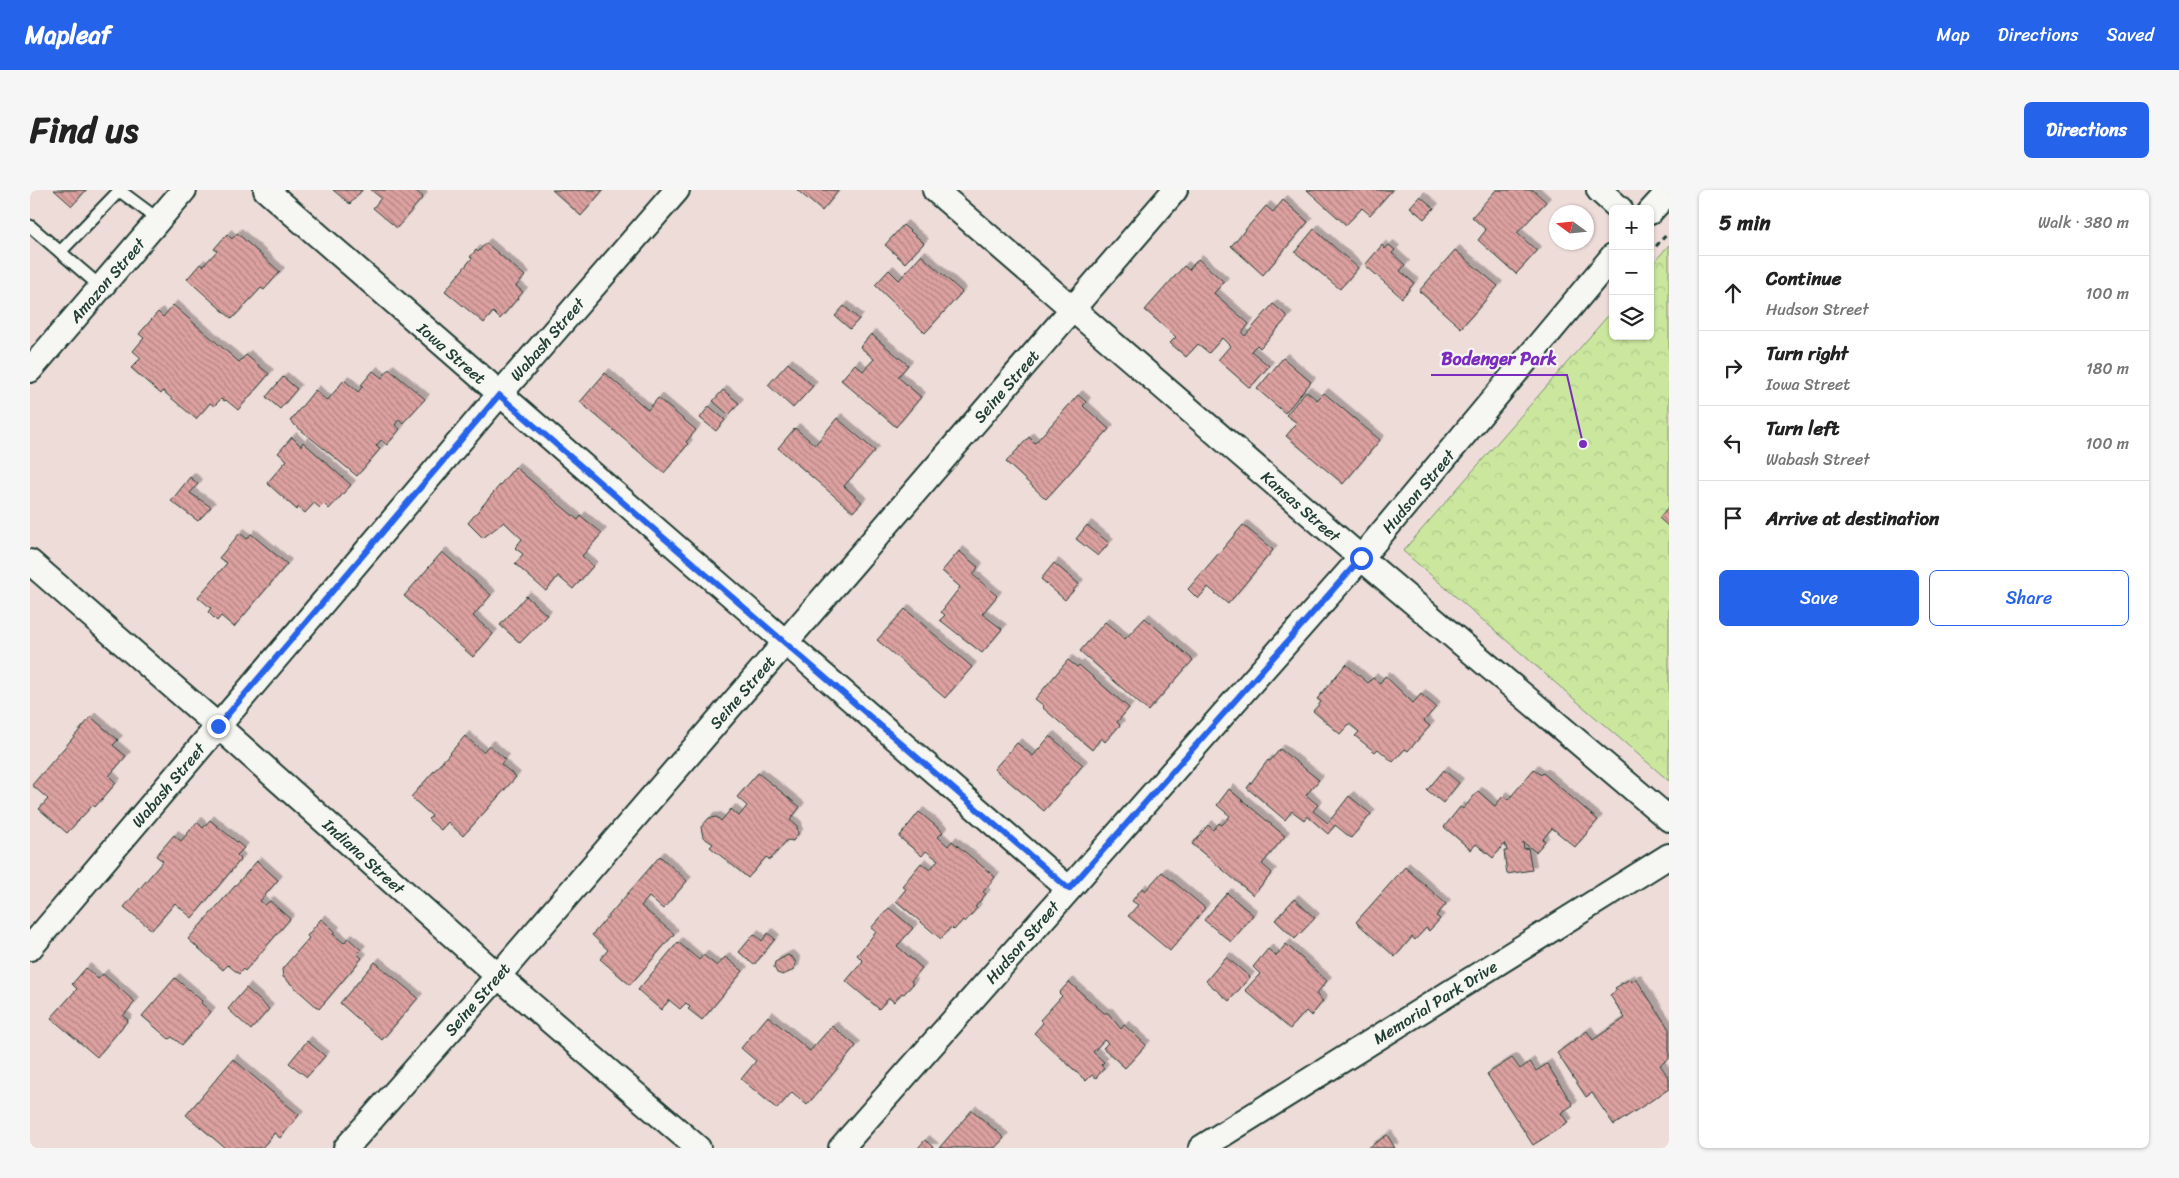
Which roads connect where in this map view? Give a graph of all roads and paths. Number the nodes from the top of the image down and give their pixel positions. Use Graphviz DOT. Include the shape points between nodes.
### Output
graph roads {
  1 [pos="184,190"];
  2 [pos="266,190"];
  3 [pos="677,190"];
  4 [pos="935,190"];
  5 [pos="1175,190"];
  6 [pos="1599,190"];
  7 [pos="120,191"];
  8 [pos="1669,191"];
  9 [pos="1616,205"];
  10 [pos="1654,208"];
  11 [pos="159,220"];
  12 [pos="30,226"];
  13 [pos="1669,232"];
  14 [pos="1653,250"];
  15 [pos="60,252"];
  16 [pos="1609,261"];
  17 [pos="101,287"];
  18 [pos="1072,309"];
  19 [pos="30,370"];
  20 [pos="499,395"];
  21 [pos="1361,558"];
  22 [pos="30,562"];
  23 [pos="785,641"];
  24 [pos="218,726"];
  25 [pos="1669,819"];
  26 [pos="1669,856"];
  27 [pos="1069,889"];
  28 [pos="30,948"];
  29 [pos="498,976"];
  30 [pos="346,1148"];
  31 [pos="698,1148"];
  32 [pos="841,1148"];
  33 [pos="1201,1148"];
  1 -- 11 [label="street, Amazon Street"];
  2 -- 20 [label="street, Iowa Street"];
  3 -- 20 [label="street, Wabash Street"];
  4 -- 18 [label="street, Kansas Street"];
  5 -- 18 [label="street, Seine Street"];
  6 -- 9 [label="street"];
  7 -- 11 [label="lane"];
  7 -- 15 [label="lane"];
  8 -- 10 [label="street"];
  11 -- 17 [label="street, Amazon Street"];
  12 -- 15 [label="lane"];
  13 -- 14 [label="path"];
  15 -- 17 [label="lane"];
  16 -- 21 [label="street, Hudson Street"];
  17 -- 19 [label="street, Amazon Street"];
  18 -- 21 [label="street, Kansas Street"];
  18 -- 23 [label="street, Seine Street"];
  20 -- 23 [label="street, Iowa Street"];
  20 -- 24 [label="street, Wabash Street"];
  21 -- 25 [label="street, Kansas Street"];
  21 -- 27 [label="street, Hudson Street"];
  22 -- 24 [label="street, Indiana Street"];
  23 -- 27 [label="street, Iowa Street"];
  23 -- 29 [label="street, Seine Street"];
  24 -- 28 [label="street, Wabash Street"];
  24 -- 29 [label="street, Indiana Street"];
  26 -- 33 [label="street, Memorial Park Drive"];
  27 -- 32 [label="street, Hudson Street"];
  29 -- 30 [label="street, Seine Street"];
  29 -- 31 [label="street, Indiana Street"];
}
